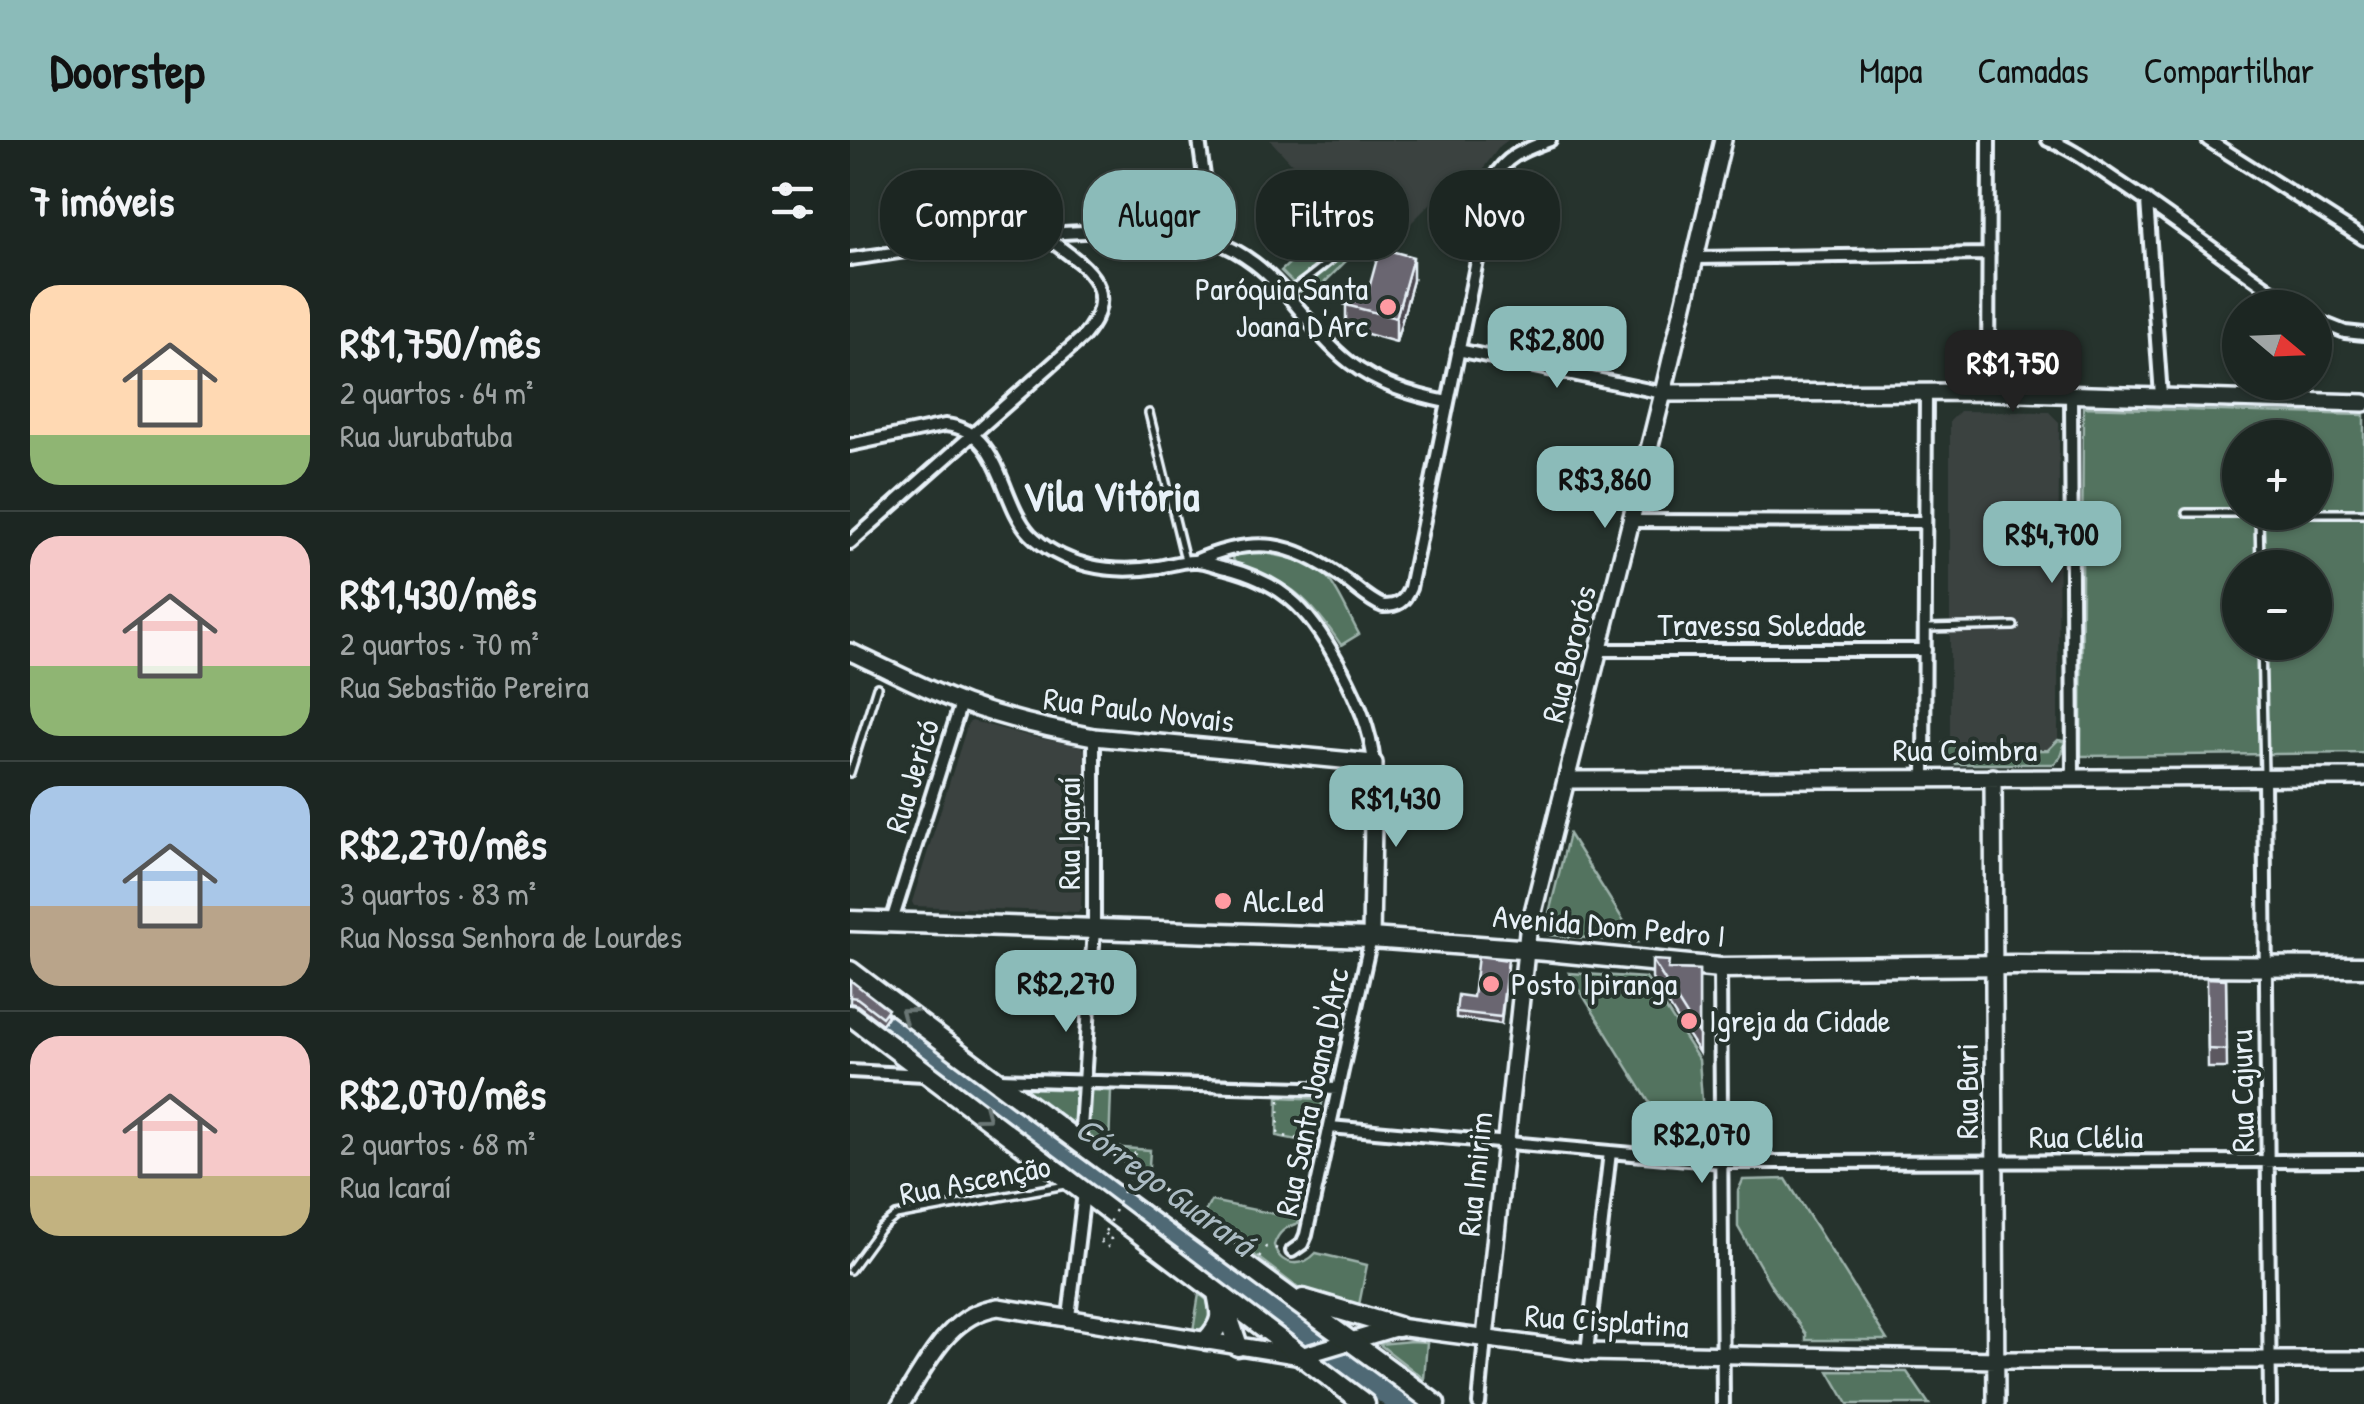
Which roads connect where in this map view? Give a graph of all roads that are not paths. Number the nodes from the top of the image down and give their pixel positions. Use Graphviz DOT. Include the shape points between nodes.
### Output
graph roads {
  1 [pos="1199,140"];
  2 [pos="1550,140"];
  3 [pos="1723,140"];
  4 [pos="1990,140"];
  5 [pos="2048,140"];
  6 [pos="2208,140"];
  7 [pos="1203,170"];
  8 [pos="2148,201"];
  9 [pos="2364,239"];
  10 [pos="1063,250"];
  11 [pos="1236,253"];
  12 [pos="1989,254"];
  13 [pos="880,255"];
  14 [pos="1695,258"];
  15 [pos="850,259"];
  16 [pos="1330,260"];
  17 [pos="2270,290"];
  18 [pos="1287,294"];
  19 [pos="2332,327"];
  20 [pos="2364,334"];
  21 [pos="1458,350"];
  22 [pos="1926,392"];
  23 [pos="1988,392"];
  24 [pos="1663,393"];
  25 [pos="2072,394"];
  26 [pos="2161,396"];
  27 [pos="1447,402"];
  28 [pos="2364,403"];
  29 [pos="1149,414"];
  30 [pos="972,434"];
  31 [pos="850,446"];
  32 [pos="2186,513"];
  33 [pos="2222,513"];
  34 [pos="2332,513"];
  35 [pos="2364,513"];
  36 [pos="1631,521"];
  37 [pos="1926,522"];
  38 [pos="850,542"];
  39 [pos="1190,562"];
  40 [pos="2014,626"];
  41 [pos="1925,628"];
  42 [pos="1598,650"];
  43 [pos="1925,650"];
  44 [pos="850,652"];
  45 [pos="2261,660"];
  46 [pos="877,687"];
  47 [pos="961,702"];
  48 [pos="1094,738"];
  49 [pos="852,761"];
  50 [pos="1374,763"];
  51 [pos="850,773"];
  52 [pos="1993,777"];
  53 [pos="2073,777"];
  54 [pos="2264,777"];
  55 [pos="2364,777"];
  56 [pos="1924,778"];
  57 [pos="1566,780"];
  58 [pos="892,922"];
  59 [pos="852,924"];
  60 [pos="1094,929"];
  61 [pos="1371,938"];
  62 [pos="1527,949"];
  63 [pos="1994,966"];
  64 [pos="2364,967"];
  65 [pos="1720,968"];
  66 [pos="2265,968"];
  67 [pos="850,970"];
  68 [pos="850,1015"];
  69 [pos="850,1071"];
  70 [pos="932,1075"];
  71 [pos="992,1078"];
  72 [pos="1082,1081"];
  73 [pos="1338,1089"];
  74 [pos="1330,1127"];
  75 [pos="1506,1143"];
  76 [pos="1080,1144"];
  77 [pos="1610,1152"];
  78 [pos="2364,1161"];
  79 [pos="1722,1162"];
  80 [pos="2268,1162"];
  81 [pos="1995,1163"];
  82 [pos="1079,1187"];
  83 [pos="1292,1250"];
  84 [pos="850,1270"];
  85 [pos="1282,1293"];
  86 [pos="1220,1295"];
  87 [pos="1069,1317"];
  88 [pos="1398,1328"];
  89 [pos="1485,1338"];
  90 [pos="1207,1340"];
  91 [pos="1353,1341"];
  92 [pos="1238,1346"];
  93 [pos="1587,1352"];
  94 [pos="1308,1354"];
  95 [pos="1723,1356"];
  96 [pos="1996,1360"];
  97 [pos="2269,1360"];
  98 [pos="2364,1360"];
  99 [pos="1346,1397"];
  100 [pos="901,1404"];
  101 [pos="1365,1404"];
  102 [pos="1435,1404"];
  103 [pos="1480,1404"];
  104 [pos="1723,1404"];
  105 [pos="1996,1404"];
  106 [pos="2270,1404"];
  1 -- 7 [label="street"];
  2 -- 21 [label="street" via="1513,155 1494,178"];
  3 -- 14 [label="street, Rua Bororós"];
  4 -- 12 [label="street"];
  5 -- 8 [label="street"];
  6 -- 9 [label="street"];
  8 -- 17 [label="street"];
  8 -- 26 [label="street"];
  10 -- 30 [label="street" via="1095,280 1102,296 1098,317"];
  11 -- 18 [label="street"];
  12 -- 14 [label="street"];
  12 -- 23 [label="street"];
  13 -- 15 [label="street"];
  14 -- 24 [label="street, Rua Bororós"];
  16 -- 18 [label="lane"];
  18 -- 27 [label="street" via="1363,372"];
  19 -- 20 [label="street"];
  21 -- 24 [label="street"];
  21 -- 27 [label="street"];
  22 -- 23 [label="street"];
  22 -- 24 [label="street"];
  22 -- 37 [label="street"];
  23 -- 25 [label="street"];
  24 -- 36 [label="street, Rua Bororós"];
  25 -- 26 [label="street"];
  25 -- 53 [label="street"];
  26 -- 28 [label="street"];
  27 -- 39 [label="street" via="1410,588 1398,605 1375,603 1319,563 1276,546 1231,547"];
  29 -- 39 [label="lane"];
  30 -- 31 [label="street" via="946,424"];
  30 -- 38 [label="street"];
  30 -- 39 [label="street" via="992,456 1019,518 1042,545 1112,570"];
  32 -- 33 [label="lane"];
  34 -- 35 [label="lane"];
  36 -- 37 [label="street"];
  36 -- 42 [label="street, Rua Bororós"];
  37 -- 41 [label="street"];
  39 -- 50 [label="street" via="1254,576 1312,618 1356,696"];
  40 -- 41 [label="lane"];
  41 -- 43 [label="street"];
  42 -- 43 [label="street, Travessa Soledade"];
  42 -- 57 [label="street, Rua Bororós"];
  43 -- 56 [label="street"];
  44 -- 47 [label="street, Rua Paulo Novais"];
  45 -- 54 [label="lane"];
  46 -- 49 [label="lane"];
  47 -- 48 [label="street, Rua Paulo Novais"];
  47 -- 58 [label="street, Rua Jericó"];
  48 -- 50 [label="street, Rua Paulo Novais"];
  48 -- 60 [label="street, Rua Igaraí"];
  49 -- 51 [label="lane"];
  50 -- 61 [label="street"];
  52 -- 53 [label="street, Rua Coimbra"];
  52 -- 56 [label="street, Rua Coimbra"];
  52 -- 63 [label="street, Rua Buri"];
  53 -- 54 [label="street, Rua Coimbra"];
  54 -- 55 [label="street, Rua Coimbra"];
  54 -- 66 [label="street, Rua Cajuru"];
  56 -- 57 [label="street, Rua Coimbra"];
  57 -- 62 [label="street, Rua Bororós"];
  58 -- 59 [label="main road, Avenida Dom Pedro I"];
  58 -- 60 [label="main road, Avenida Dom Pedro I"];
  60 -- 61 [label="main road, Avenida Dom Pedro I"];
  60 -- 72 [label="street, Rua Igaraí"];
  61 -- 62 [label="main road, Avenida Dom Pedro I"];
  61 -- 73 [label="street, Rua Santa Joana D'Arc"];
  62 -- 65 [label="main road, Avenida Dom Pedro I"];
  62 -- 75 [label="street, Rua Imirim"];
  63 -- 65 [label="main road, Avenida Dom Pedro I"];
  63 -- 66 [label="main road, Avenida Dom Pedro I"];
  63 -- 81 [label="street, Rua Buri"];
  64 -- 66 [label="main road, Avenida Dom Pedro I"];
  65 -- 79 [label="street"];
  66 -- 80 [label="street, Rua Cajuru"];
  71 -- 67 [label="main road, one-way"];
  68 -- 70 [label="main road"];
  69 -- 70 [label="street"];
  70 -- 82 [label="main road, one-way"];
  71 -- 72 [label="street"];
  71 -- 76 [label="main road"];
  72 -- 73 [label="street"];
  72 -- 76 [label="street, Rua Igaraí"];
  73 -- 74 [label="street, Rua Santa Joana D'Arc"];
  74 -- 75 [label="street, Rua Clélia"];
  74 -- 83 [label="street, Rua Santa Joana D'Arc" via="1306,1235"];
  75 -- 77 [label="street, Rua Clélia"];
  75 -- 89 [label="street, Rua Imirim"];
  76 -- 85 [label="main road"];
  77 -- 79 [label="street, Rua Clélia"];
  77 -- 93 [label="street"];
  78 -- 80 [label="street, Rua Clélia"];
  79 -- 81 [label="street, Rua Clélia"];
  79 -- 95 [label="street"];
  80 -- 81 [label="street, Rua Clélia"];
  80 -- 97 [label="street, Rua Cajuru"];
  81 -- 96 [label="street, Rua Buri"];
  82 -- 84 [label="lane, Rua Ascenção" via="896,1216"];
  82 -- 86 [label="main road"];
  82 -- 87 [label="street"];
  85 -- 88 [label="main road"];
  85 -- 91 [label="main road"];
  86 -- 90 [label="main road" via="1221,1318"];
  86 -- 92 [label="main road"];
  86 -- 94 [label="main road"];
  87 -- 90 [label="street, Rua Cisplatina"];
  87 -- 100 [label="street, Rua Cisplatina" via="1006,1307 977,1311 952,1329"];
  88 -- 89 [label="street, Rua Cisplatina"];
  88 -- 91 [label="street, Rua Cisplatina"];
  89 -- 93 [label="street, Rua Cisplatina"];
  89 -- 103 [label="street, Rua Imirim"];
  90 -- 92 [label="street, Rua Cisplatina"];
  91 -- 94 [label="street, Rua Cisplatina"];
  91 -- 102 [label="main road"];
  92 -- 94 [label="street, Rua Cisplatina"];
  93 -- 95 [label="street, Rua Cisplatina"];
  94 -- 99 [label="main road"];
  95 -- 96 [label="street, Rua Cisplatina"];
  95 -- 104 [label="street"];
  96 -- 97 [label="street, Rua Cisplatina"];
  96 -- 105 [label="street, Rua Buri"];
  97 -- 98 [label="street, Rua Cisplatina"];
  97 -- 106 [label="street, Rua Cajuru"];
  99 -- 101 [label="main road"];
}
